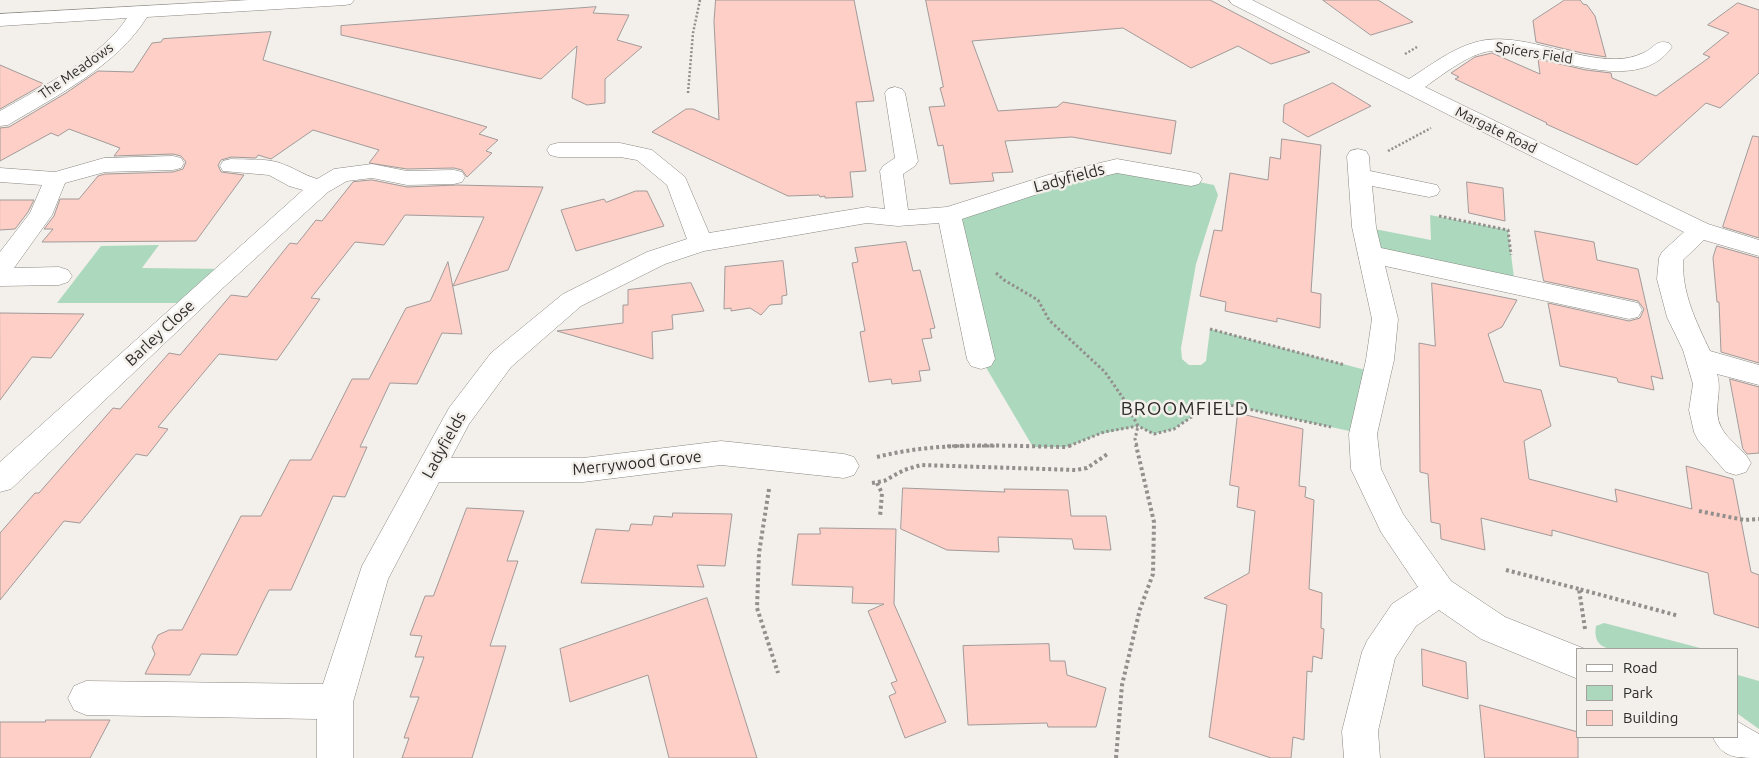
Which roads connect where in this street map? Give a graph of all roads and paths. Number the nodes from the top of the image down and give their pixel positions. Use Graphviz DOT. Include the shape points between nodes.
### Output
graph roads {
  1 [pos="345,0"];
  2 [pos="700,0"];
  3 [pos="1238,0"];
  4 [pos="141,11"];
  5 [pos="0,20"];
  6 [pos="1662,47"];
  7 [pos="1411,87"];
  8 [pos="895,92"];
  9 [pos="688,93"];
  10 [pos="1458,112"];
  11 [pos="0,120"];
  12 [pos="558,150"];
  13 [pos="173,163"];
  14 [pos="231,166"];
  15 [pos="1359,166"];
  16 [pos="0,175"];
  17 [pos="454,177"];
  18 [pos="55,179"];
  19 [pos="1191,179"];
  20 [pos="320,187"];
  21 [pos="1429,190"];
  22 [pos="949,215"];
  23 [pos="898,218"];
  24 [pos="1700,230"];
  25 [pos="701,243"];
  26 [pos="1759,248"];
  27 [pos="1369,254"];
  28 [pos="960,259"];
  29 [pos="0,269"];
  30 [pos="59,276"];
  31 [pos="0,277"];
  32 [pos="1515,286"];
  33 [pos="1629,310"];
  34 [pos="1210,329"];
  35 [pos="981,358"];
  36 [pos="1698,358"];
  37 [pos="1377,373"];
  38 [pos="1759,375"];
  39 [pos="1138,426"];
  40 [pos="1363,434"];
  41 [pos="1109,453"];
  42 [pos="773,459"];
  43 [pos="1736,463"];
  44 [pos="844,466"];
  45 [pos="430,470"];
  46 [pos="0,480"];
  47 [pos="877,483"];
  48 [pos="1699,511"];
  49 [pos="880,517"];
  50 [pos="1759,519"];
  51 [pos="1506,570"];
  52 [pos="1579,589"];
  53 [pos="1439,591"];
  54 [pos="1679,616"];
  55 [pos="1586,632"];
  56 [pos="1576,662"];
  57 [pos="778,673"];
  58 [pos="86,698"];
  59 [pos="335,702"];
  60 [pos="1733,738"];
  61 [pos="1759,755"];
  62 [pos="335,758"];
  63 [pos="1116,758"];
  64 [pos="1362,758"];
  1 -- 4 [label="street"];
  2 -- 9 [label="path" via="693,33"];
  3 -- 7 [label="street, Margate Road"];
  4 -- 5 [label="street"];
  4 -- 11 [label="street, The Meadows" via="128,32 107,52"];
  6 -- 7 [label="street, Spicers Field" via="1651,57 1638,62 1613,64 1491,45 1477,48 1452,61"];
  7 -- 10 [label="street, Margate Road"];
  8 -- 23 [label="street" via="907,161 891,171"];
  10 -- 15 [label="path"];
  10 -- 24 [label="street, Margate Road"];
  12 -- 25 [label="street" via="620,150 644,155 677,182"];
  13 -- 18 [label="street" via="104,165"];
  14 -- 20 [label="street" via="274,168 296,181"];
  15 -- 21 [label="street"];
  15 -- 27 [label="street"];
  16 -- 18 [label="street"];
  17 -- 20 [label="street, Barley Close" via="407,178 372,171 342,174"];
  18 -- 29 [label="street" via="52,196 34,226"];
  19 -- 22 [label="street, Ladyfields" via="1117,166 1056,180"];
  20 -- 46 [label="street, Barley Close"];
  21 -- 32 [label="path" via="1430,215 1508,230"];
  22 -- 23 [label="street, Ladyfields"];
  22 -- 28 [label="street"];
  23 -- 25 [label="street, Ladyfields" via="866,215"];
  24 -- 26 [label="street, Margate Road"];
  24 -- 36 [label="street" via="1671,258 1670,279 1680,317"];
  25 -- 45 [label="street, Ladyfields" via="656,258 572,300 501,360 459,416"];
  27 -- 32 [label="street"];
  27 -- 37 [label="street" via="1385,319"];
  28 -- 35 [label="street"];
  28 -- 39 [label="path" via="983,258 1004,280 1038,300 1049,320 1105,372"];
  30 -- 31 [label="street"];
  32 -- 33 [label="street"];
  34 -- 37 [label="path"];
  36 -- 38 [label="street"];
  36 -- 43 [label="street" via="1707,384 1703,410 1708,432"];
  37 -- 40 [label="street"];
  39 -- 40 [label="path" via="1154,434 1174,430 1206,406 1225,404"];
  39 -- 44 [label="path" via="1104,432 1066,448 953,445 896,452"];
  39 -- 63 [label="path" via="1135,439 1154,522 1153,574 1140,609 1122,685"];
  40 -- 53 [label="street" via="1366,469 1392,523"];
  41 -- 47 [label="path" via="1087,468 1076,470 921,466 902,470"];
  42 -- 44 [label="street, Merrywood Grove"];
  42 -- 45 [label="street, Merrywood Grove" via="721,453 583,470"];
  42 -- 57 [label="path" via="759,553 757,608"];
  44 -- 47 [label="path" via="856,479"];
  45 -- 59 [label="street, Ladyfields" via="373,576"];
  47 -- 49 [label="path" via="882,493"];
  48 -- 50 [label="path" via="1744,520"];
  51 -- 52 [label="path"];
  52 -- 54 [label="path"];
  52 -- 55 [label="path"];
  53 -- 56 [label="street" via="1494,628"];
  53 -- 64 [label="street" via="1404,615 1380,652 1360,731"];
  58 -- 59 [label="street"];
  59 -- 62 [label="street, Ladyfields"];
  60 -- 61 [label="street"];
}
